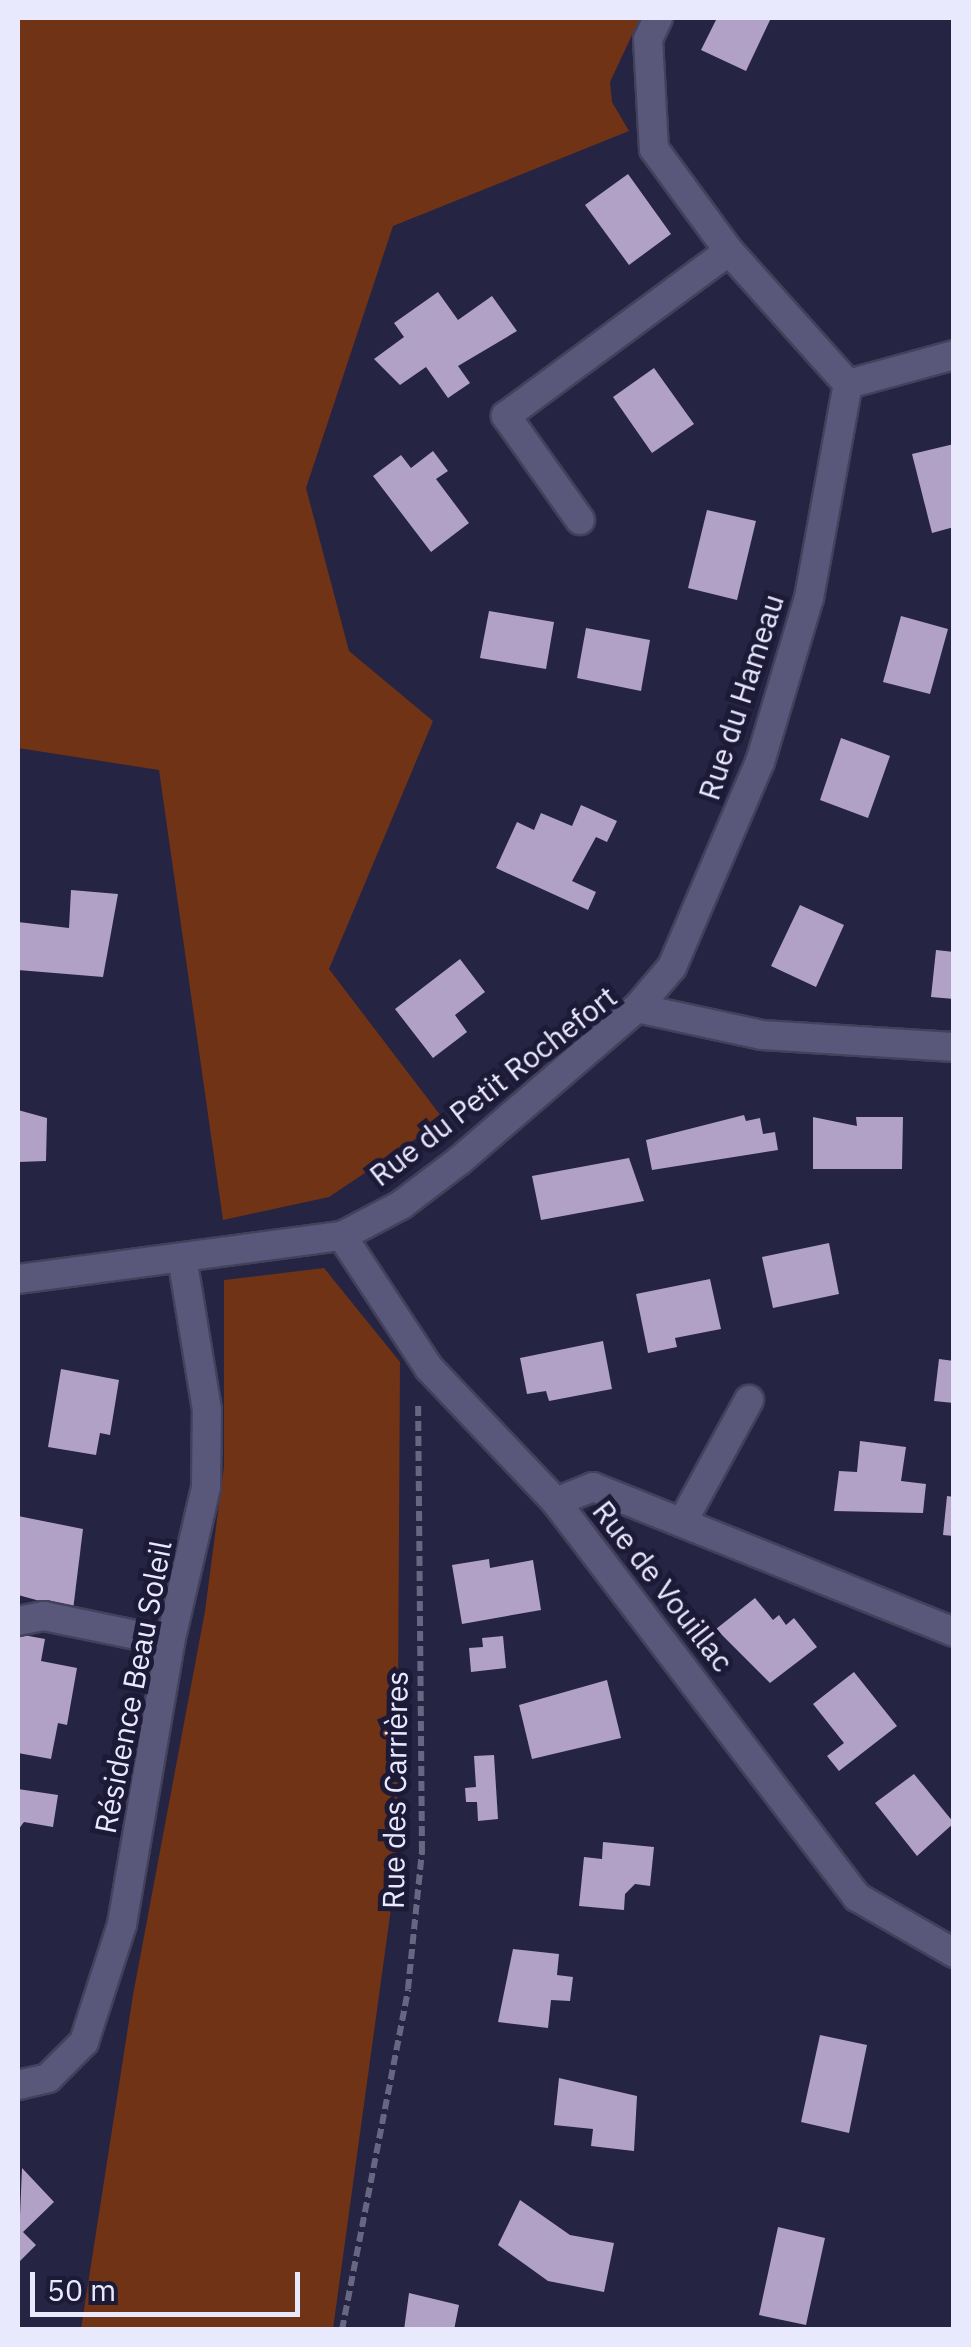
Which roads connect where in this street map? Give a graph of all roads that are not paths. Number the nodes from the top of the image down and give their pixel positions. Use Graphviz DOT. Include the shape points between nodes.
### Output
graph roads {
  1 [pos="658,18"];
  2 [pos="729,251"];
  3 [pos="954,356"];
  4 [pos="848,384"];
  5 [pos="580,520"];
  6 [pos="637,1008"];
  7 [pos="954,1048"];
  8 [pos="342,1236"];
  9 [pos="182,1258"];
  10 [pos="18,1279"];
  11 [pos="749,1400"];
  12 [pos="556,1502"];
  13 [pos="683,1521"];
  14 [pos="18,1621"];
  15 [pos="954,1632"];
  16 [pos="170,1642"];
  17 [pos="954,1953"];
  18 [pos="18,2085"];
  1 -- 2 [label="street" via="648,39 654,149"];
  2 -- 4 [label="street"];
  2 -- 5 [label="street" via="506,416"];
  3 -- 4 [label="street"];
  4 -- 6 [label="street, Rue du Hameau" via="809,598 760,762 672,968"];
  6 -- 7 [label="street, Rue du Petit Rochefort" via="762,1035"];
  6 -- 8 [label="street, Rue du Petit Rochefort" via="459,1161"];
  8 -- 9 [label="street, Rue du Petit Rochefort"];
  8 -- 12 [label="street, Rue de Vouillac" via="429,1368"];
  9 -- 10 [label="street, Rue du Petit Rochefort"];
  9 -- 16 [label="street, Résidence Beau Soleil" via="208,1449"];
  11 -- 13 [label="street"];
  12 -- 13 [label="street" via="593,1487"];
  12 -- 17 [label="street, Rue de Vouillac" via="858,1897"];
  13 -- 15 [label="street"];
  14 -- 16 [label="street" via="44,1616"];
  16 -- 18 [label="street, Résidence Beau Soleil" via="122,1924 84,2042 48,2078"];
}
